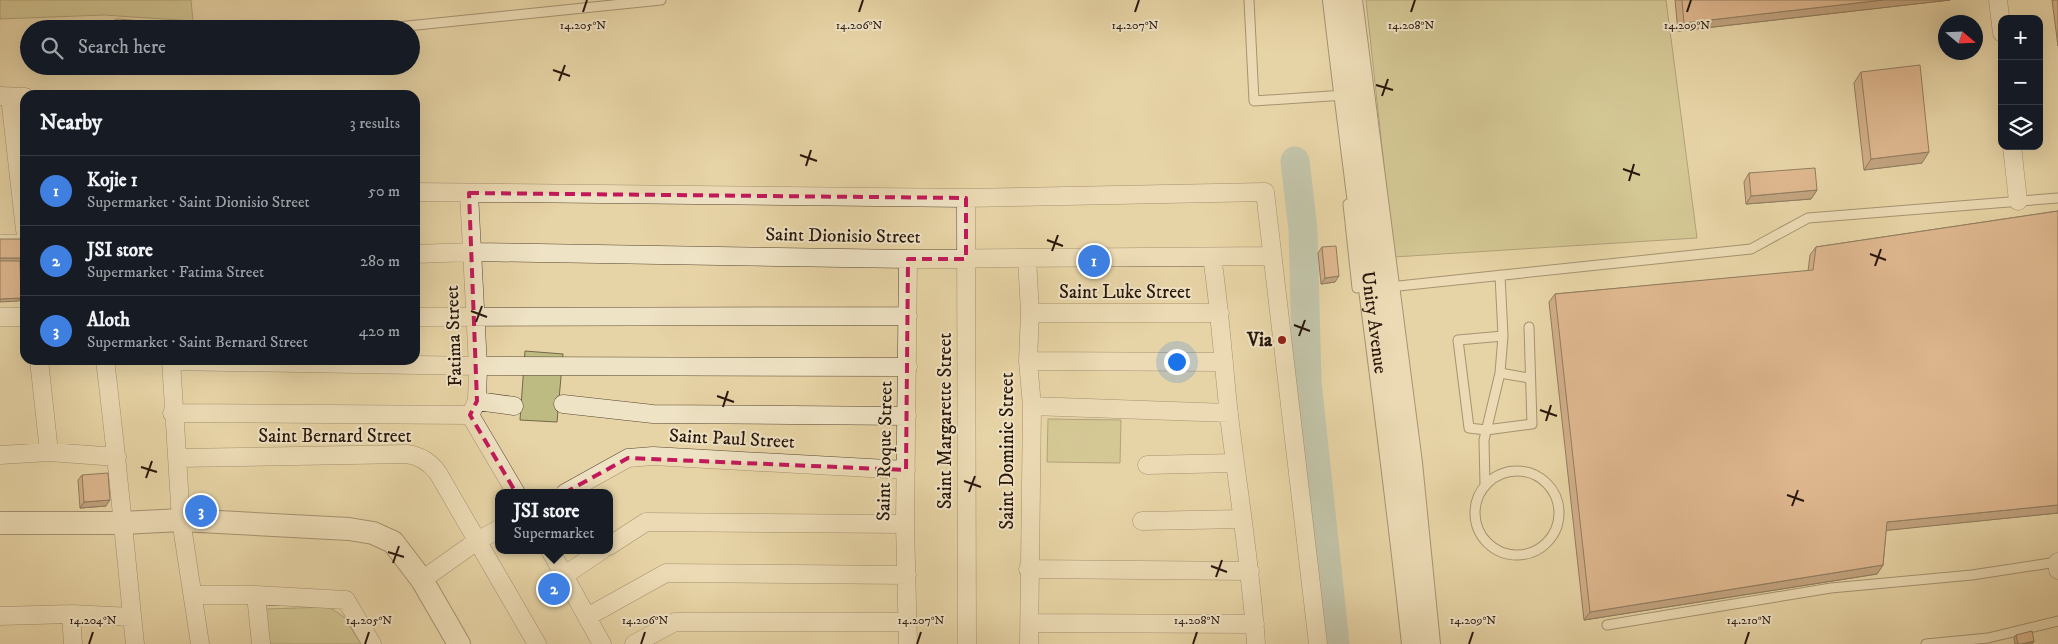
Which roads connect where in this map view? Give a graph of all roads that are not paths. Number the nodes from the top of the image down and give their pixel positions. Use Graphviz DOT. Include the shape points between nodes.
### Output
graph roads {
  1 [pos="661,0"];
  2 [pos="1249,0"];
  3 [pos="1334,0"];
  4 [pos="1351,0"];
  5 [pos="1998,0"];
  6 [pos="2000,15"];
  7 [pos="420,25"];
  8 [pos="1345,95"];
  9 [pos="12,97"];
  10 [pos="2012,150"];
  11 [pos="20,179"];
  12 [pos="420,192"];
  13 [pos="469,193"];
  14 [pos="1347,196"];
  15 [pos="966,198"];
  16 [pos="2058,198"];
  17 [pos="2018,201"];
  18 [pos="20,243"];
  19 [pos="0,244"];
  20 [pos="471,252"];
  21 [pos="420,254"];
  22 [pos="1271,256"];
  23 [pos="1212,257"];
  24 [pos="966,258"];
  25 [pos="1027,258"];
  26 [pos="908,259"];
  27 [pos="1500,275"];
  28 [pos="1357,288"];
  29 [pos="1388,288"];
  30 [pos="1030,313"];
  31 [pos="1220,313"];
  32 [pos="908,316"];
  33 [pos="0,317"];
  34 [pos="20,317"];
  35 [pos="420,317"];
  36 [pos="476,317"];
  37 [pos="1528,327"];
  38 [pos="1503,336"];
  39 [pos="1028,361"];
  40 [pos="1224,362"];
  41 [pos="40,365"];
  42 [pos="106,365"];
  43 [pos="171,365"];
  44 [pos="417,365"];
  45 [pos="478,366"];
  46 [pos="908,367"];
  47 [pos="1500,373"];
  48 [pos="1529,378"];
  49 [pos="562,404"];
  50 [pos="514,406"];
  51 [pos="1032,406"];
  52 [pos="473,408"];
  53 [pos="172,413"];
  54 [pos="1229,413"];
  55 [pos="907,416"];
  56 [pos="1486,430"];
  57 [pos="49,452"];
  58 [pos="0,455"];
  59 [pos="117,457"];
  60 [pos="178,458"];
  61 [pos="1235,463"];
  62 [pos="1148,466"];
  63 [pos="906,470"];
  64 [pos="1485,485"];
  65 [pos="514,489"];
  66 [pos="572,489"];
  67 [pos="1241,519"];
  68 [pos="181,520"];
  69 [pos="1142,521"];
  70 [pos="0,523"];
  71 [pos="122,523"];
  72 [pos="905,524"];
  73 [pos="495,531"];
  74 [pos="477,541"];
  75 [pos="613,543"];
  76 [pos="552,554"];
  77 [pos="596,554"];
  78 [pos="2058,564"];
  79 [pos="1028,568"];
  80 [pos="1250,571"];
  81 [pos="565,575"];
  82 [pos="907,575"];
  83 [pos="422,580"];
  84 [pos="194,595"];
  85 [pos="256,595"];
  86 [pos="72,614"];
  87 [pos="0,616"];
  88 [pos="132,617"];
  89 [pos="587,617"];
  90 [pos="2058,621"];
  91 [pos="908,622"];
  92 [pos="1030,623"];
  93 [pos="1255,624"];
  94 [pos="1607,625"];
  95 [pos="1988,638"];
  96 [pos="73,644"];
  97 [pos="135,644"];
  98 [pos="200,644"];
  99 [pos="261,644"];
  100 [pos="372,644"];
  101 [pos="459,644"];
  102 [pos="537,644"];
  103 [pos="602,644"];
  104 [pos="634,644"];
  105 [pos="908,644"];
  106 [pos="967,644"];
  107 [pos="1028,644"];
  108 [pos="1256,644"];
  109 [pos="1318,644"];
  110 [pos="1413,644"];
  111 [pos="1429,644"];
  112 [pos="1926,644"];
  113 [pos="1996,644"];
  1 -- 7 [label="lane"];
  2 -- 8 [label="lane" via="1254,101"];
  3 -- 8 [label="street, Unity Avenue"];
  4 -- 29 [label="street, Unity Avenue"];
  5 -- 6 [label="street"];
  8 -- 110 [label="street, Unity Avenue" via="1350,180 1393,463"];
  9 -- 11 [label="street"];
  10 -- 17 [label="street"];
  12 -- 13 [label="street"];
  13 -- 15 [label="street"];
  13 -- 20 [label="street, Fatima Street"];
  14 -- 28 [label="lane"];
  15 -- 22 [label="street" via="1265,192"];
  15 -- 24 [label="street, Saint Margarette Street"];
  16 -- 17 [label="lane"];
  17 -- 27 [label="lane" via="1808,218 1751,249"];
  18 -- 19 [label="street"];
  20 -- 21 [label="street, Saint Dionisio Street"];
  20 -- 26 [label="street, Saint Dionisio Street"];
  20 -- 36 [label="street, Fatima Street"];
  22 -- 23 [label="street, Saint Dionisio Street"];
  22 -- 109 [label="street"];
  23 -- 25 [label="street, Saint Dionisio Street"];
  23 -- 31 [label="street"];
  24 -- 25 [label="street, Saint Dionisio Street"];
  24 -- 26 [label="street, Saint Dionisio Street"];
  24 -- 106 [label="street, Saint Margarette Street"];
  25 -- 30 [label="street, Saint Dominic Street"];
  26 -- 32 [label="street, Saint Roque Street"];
  27 -- 29 [label="lane"];
  27 -- 38 [label="lane"];
  29 -- 111 [label="street, Unity Avenue" via="1411,463"];
  30 -- 31 [label="street, Saint Luke Street"];
  30 -- 39 [label="street, Saint Dominic Street"];
  31 -- 40 [label="street"];
  32 -- 36 [label="street"];
  32 -- 46 [label="street, Saint Roque Street"];
  33 -- 34 [label="street"];
  35 -- 36 [label="street"];
  36 -- 45 [label="street, Fatima Street"];
  37 -- 48 [label="lane"];
  38 -- 47 [label="lane"];
  38 -- 56 [label="lane" via="1458,340 1470,428"];
  39 -- 40 [label="street"];
  39 -- 51 [label="street, Saint Dominic Street"];
  40 -- 54 [label="street"];
  41 -- 57 [label="street"];
  42 -- 59 [label="street"];
  43 -- 53 [label="street"];
  44 -- 45 [label="street"];
  45 -- 46 [label="street"];
  45 -- 52 [label="street, Fatima Street"];
  46 -- 55 [label="street, Saint Roque Street"];
  47 -- 48 [label="lane"];
  47 -- 56 [label="lane"];
  48 -- 56 [label="lane" via="1532,424"];
  49 -- 55 [label="street" via="653,414"];
  50 -- 52 [label="street"];
  51 -- 54 [label="street"];
  51 -- 79 [label="street, Saint Dominic Street"];
  52 -- 53 [label="street"];
  52 -- 65 [label="street"];
  53 -- 60 [label="street"];
  54 -- 61 [label="street"];
  55 -- 63 [label="street, Saint Roque Street"];
  56 -- 64 [label="lane"];
  57 -- 58 [label="street"];
  57 -- 59 [label="street"];
  59 -- 71 [label="street"];
  60 -- 68 [label="street"];
  60 -- 74 [label="street, Saint Bernard Street" via="414,455 432,465"];
  61 -- 62 [label="street"];
  61 -- 67 [label="street"];
  63 -- 66 [label="street, Saint Paul Street" via="653,456 628,458"];
  63 -- 72 [label="street, Saint Roque Street"];
  64 -- 64 [label="lane" via="1475,506 1477,528 1490,547 1515,557 1532,554 1547,544 1556,530 1560,514 1556,497 1547,483 1532,474 1516,471 1499,475"];
  67 -- 69 [label="street"];
  67 -- 80 [label="street"];
  68 -- 71 [label="street"];
  68 -- 83 [label="street" via="373,533 393,542"];
  68 -- 84 [label="street"];
  70 -- 71 [label="street"];
  71 -- 88 [label="street"];
  72 -- 75 [label="street" via="646,522"];
  72 -- 82 [label="street, Saint Roque Street"];
  73 -- 74 [label="street"];
  74 -- 83 [label="street"];
  74 -- 102 [label="street, Saint Bernard Street"];
  76 -- 81 [label="street"];
  77 -- 81 [label="street"];
  78 -- 94 [label="lane" via="1831,588"];
  79 -- 80 [label="street"];
  79 -- 92 [label="street, Saint Dominic Street"];
  80 -- 93 [label="street"];
  81 -- 89 [label="street"];
  82 -- 89 [label="street" via="666,573"];
  82 -- 91 [label="street, Saint Roque Street"];
  83 -- 101 [label="street"];
  84 -- 85 [label="street"];
  84 -- 98 [label="street"];
  85 -- 99 [label="street"];
  85 -- 100 [label="street" via="346,600"];
  86 -- 87 [label="street"];
  86 -- 88 [label="street"];
  86 -- 96 [label="street"];
  88 -- 97 [label="street"];
  89 -- 103 [label="street"];
  90 -- 95 [label="lane"];
  91 -- 104 [label="street" via="675,622"];
  91 -- 105 [label="street, Saint Roque Street"];
  92 -- 93 [label="street"];
  92 -- 107 [label="street, Saint Dominic Street"];
  93 -- 108 [label="street"];
  95 -- 112 [label="lane"];
  95 -- 113 [label="lane"];
}
